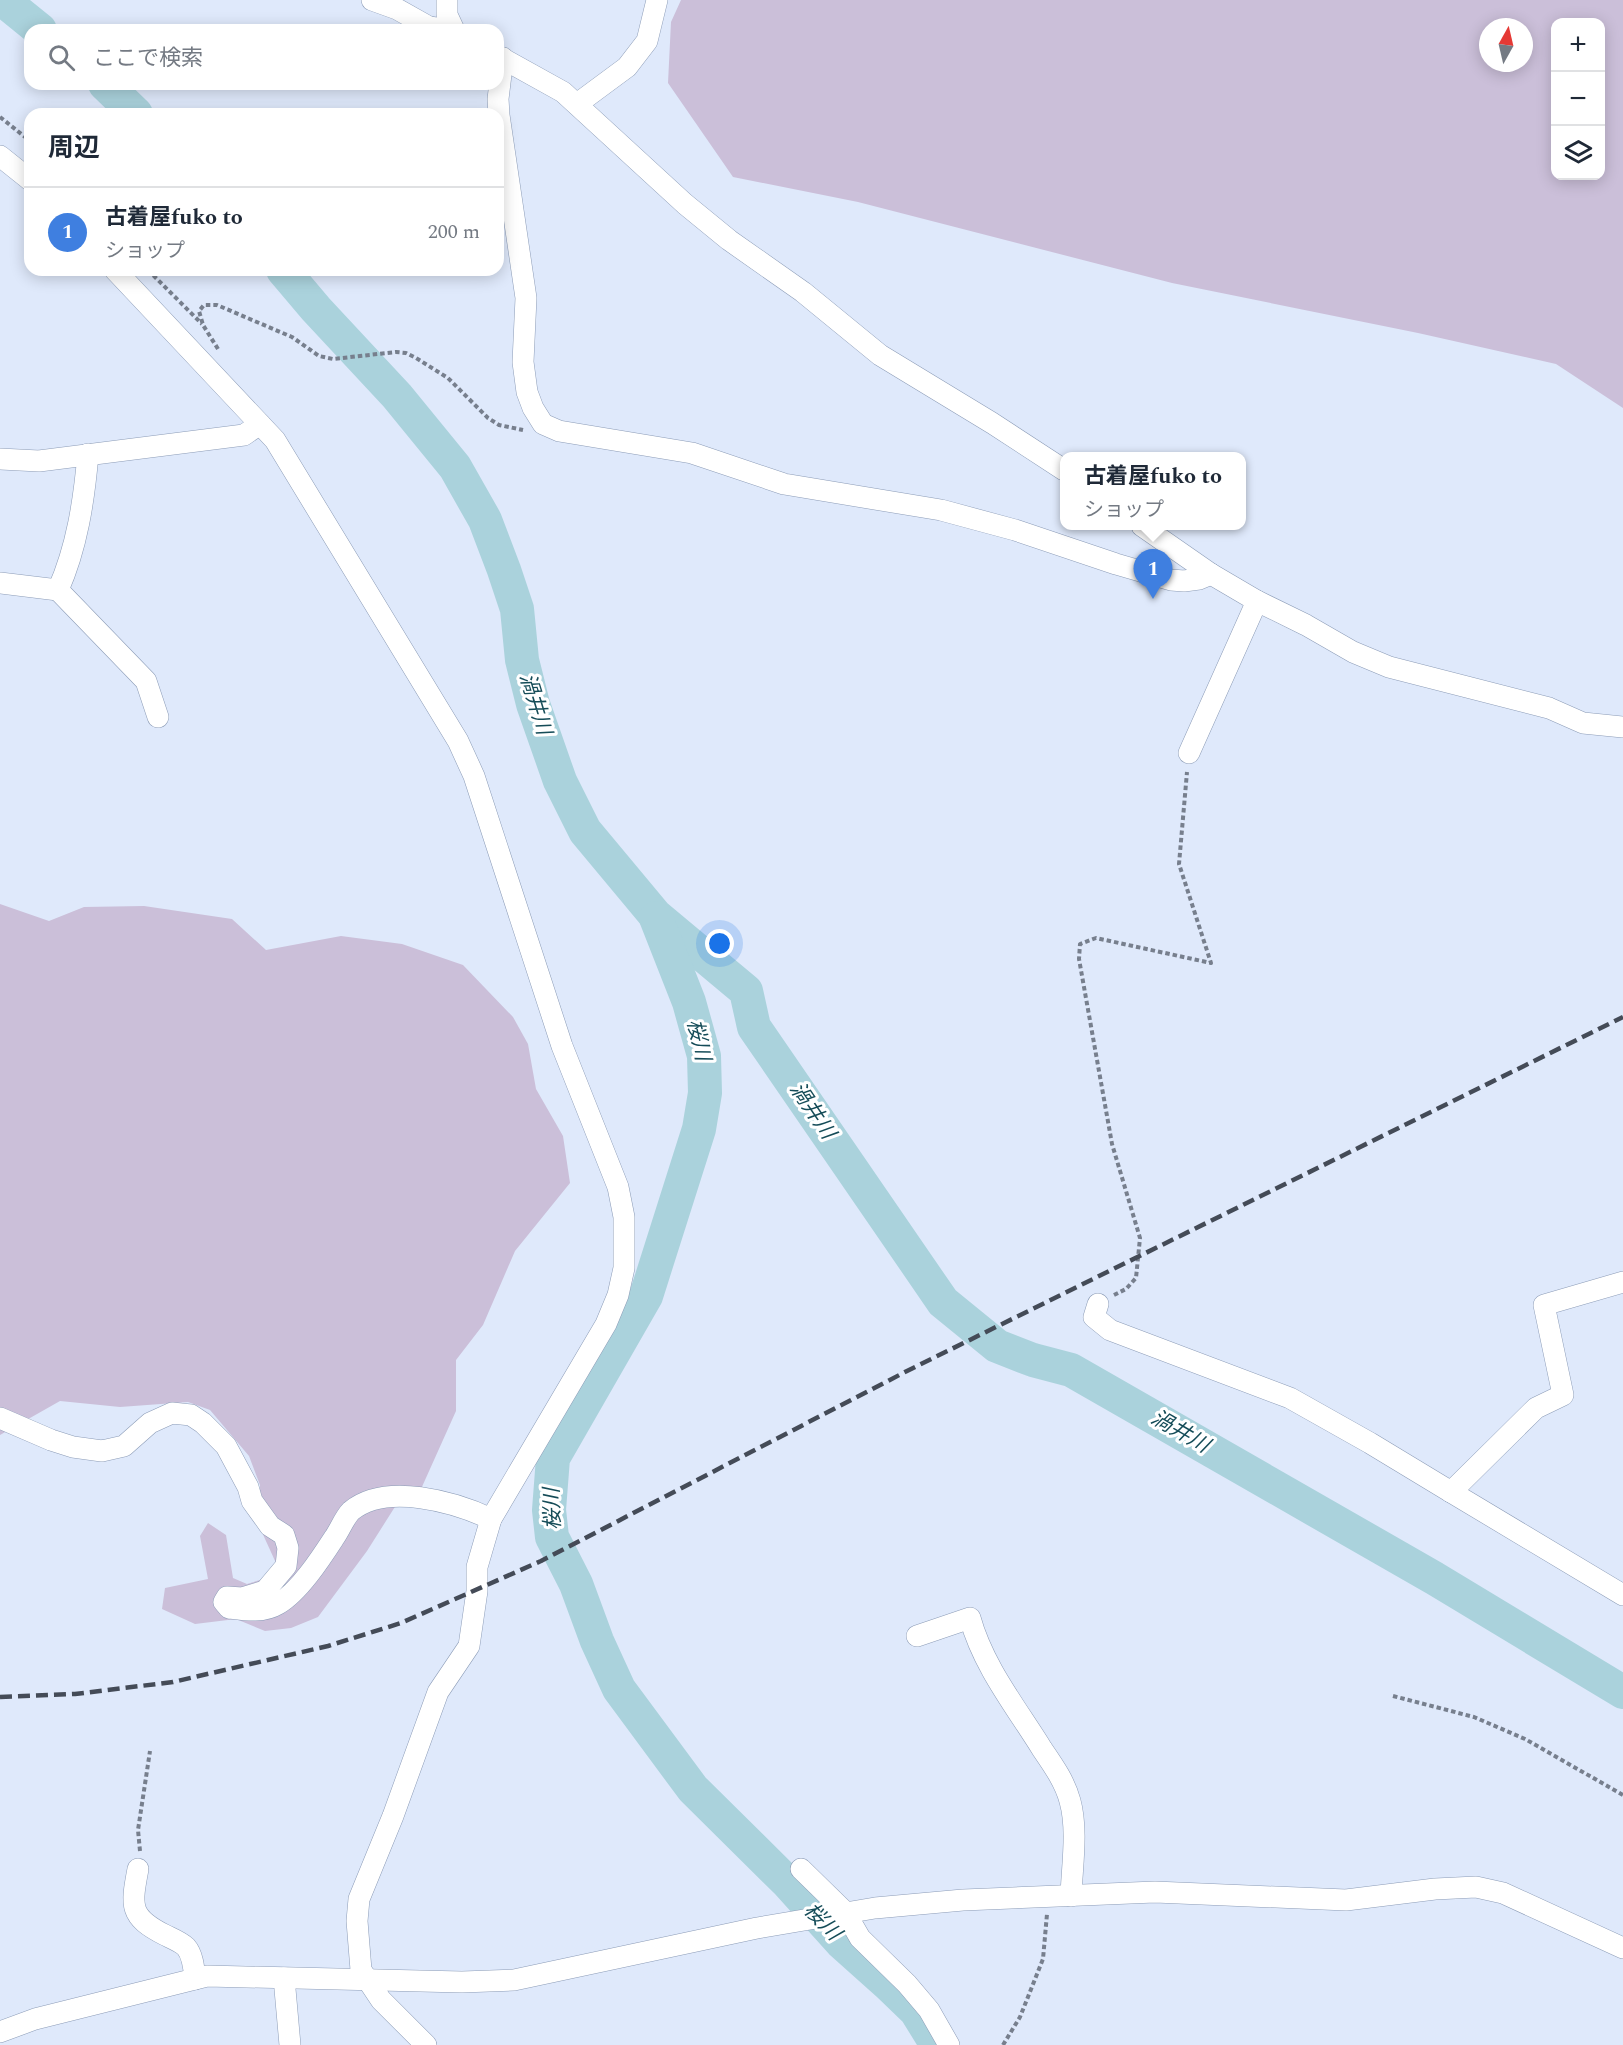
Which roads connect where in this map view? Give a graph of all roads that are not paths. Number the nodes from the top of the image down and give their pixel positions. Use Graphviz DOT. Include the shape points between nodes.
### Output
graph roads {
  1 [pos="372,0"];
  2 [pos="447,0"];
  3 [pos="657,0"];
  4 [pos="424,24"];
  5 [pos="450,24"];
  6 [pos="504,59"];
  7 [pos="498,90"];
  8 [pos="577,104"];
  9 [pos="499,108"];
  10 [pos="504,149"];
  11 [pos="0,156"];
  12 [pos="24,175"];
  13 [pos="121,276"];
  14 [pos="260,424"];
  15 [pos="88,454"];
  16 [pos="0,459"];
  17 [pos="1060,467"];
  18 [pos="1149,530"];
  19 [pos="1211,574"];
  20 [pos="0,583"];
  21 [pos="58,590"];
  22 [pos="1257,601"];
  23 [pos="158,717"];
  24 [pos="1623,726"];
  25 [pos="1189,753"];
  26 [pos="1623,1282"];
  27 [pos="1098,1304"];
  28 [pos="0,1418"];
  29 [pos="1451,1492"];
  30 [pos="491,1519"];
  31 [pos="1623,1595"];
  32 [pos="917,1636"];
  33 [pos="138,1869"];
  34 [pos="801,1869"];
  35 [pos="1071,1896"];
  36 [pos="840,1913"];
  37 [pos="1623,1948"];
  38 [pos="284,1978"];
  39 [pos="195,1979"];
  40 [pos="368,1980"];
  41 [pos="0,2032"];
  42 [pos="291,2045"];
  43 [pos="426,2045"];
  44 [pos="949,2045"];
  1 -- 4 [label="street"];
  2 -- 5 [label="street"];
  3 -- 8 [label="street" via="647,41 627,67"];
  6 -- 8 [label="street"];
  7 -- 9 [label="street"];
  8 -- 17 [label="street" via="685,204 880,355"];
  10 -- 19 [label="street" via="526,298 525,378 533,408 543,424 559,431 692,453 784,484 941,510 1171,580 1199,579"];
  11 -- 12 [label="street"];
  13 -- 14 [label="street"];
  14 -- 15 [label="street" via="244,435"];
  14 -- 30 [label="street" via="275,440 458,741 474,776 562,1046 618,1187 625,1242 618,1295 606,1324"];
  15 -- 16 [label="street" via="25,462"];
  15 -- 21 [label="street" via="78,530"];
  18 -- 19 [label="street"];
  19 -- 22 [label="street"];
  20 -- 21 [label="street"];
  21 -- 23 [label="street" via="146,681"];
  22 -- 24 [label="street" via="1389,667 1549,708 1583,723"];
  22 -- 25 [label="street"];
  26 -- 29 [label="street" via="1544,1305 1563,1395 1536,1408"];
  27 -- 29 [label="street" via="1094,1317 1110,1330 1290,1398"];
  28 -- 30 [label="street" via="51,1440 102,1451 124,1446 150,1423 172,1413 191,1415 203,1423 226,1446 252,1501 270,1526 284,1535 288,1548 286,1566 265,1591 242,1598 227,1597 229,1608 248,1611 278,1605 298,1586 350,1512 363,1504 380,1499 420,1498"];
  29 -- 31 [label="street"];
  30 -- 40 [label="street" via="477,1568 469,1646 438,1692 360,1899 357,1921 361,1970"];
  32 -- 35 [label="street" via="970,1618 987,1662 1062,1779 1071,1802"];
  33 -- 39 [label="street" via="133,1895 140,1919 186,1947"];
  34 -- 36 [label="street"];
  35 -- 36 [label="street" via="963,1900"];
  35 -- 37 [label="street" via="1155,1892 1346,1900 1476,1887 1503,1893"];
  36 -- 40 [label="street" via="514,1980"];
  36 -- 44 [label="street" via="929,2010"];
  38 -- 39 [label="street"];
  38 -- 40 [label="street"];
  38 -- 42 [label="street"];
  39 -- 41 [label="street" via="35,2019"];
  40 -- 43 [label="street" via="381,2000"];
}
